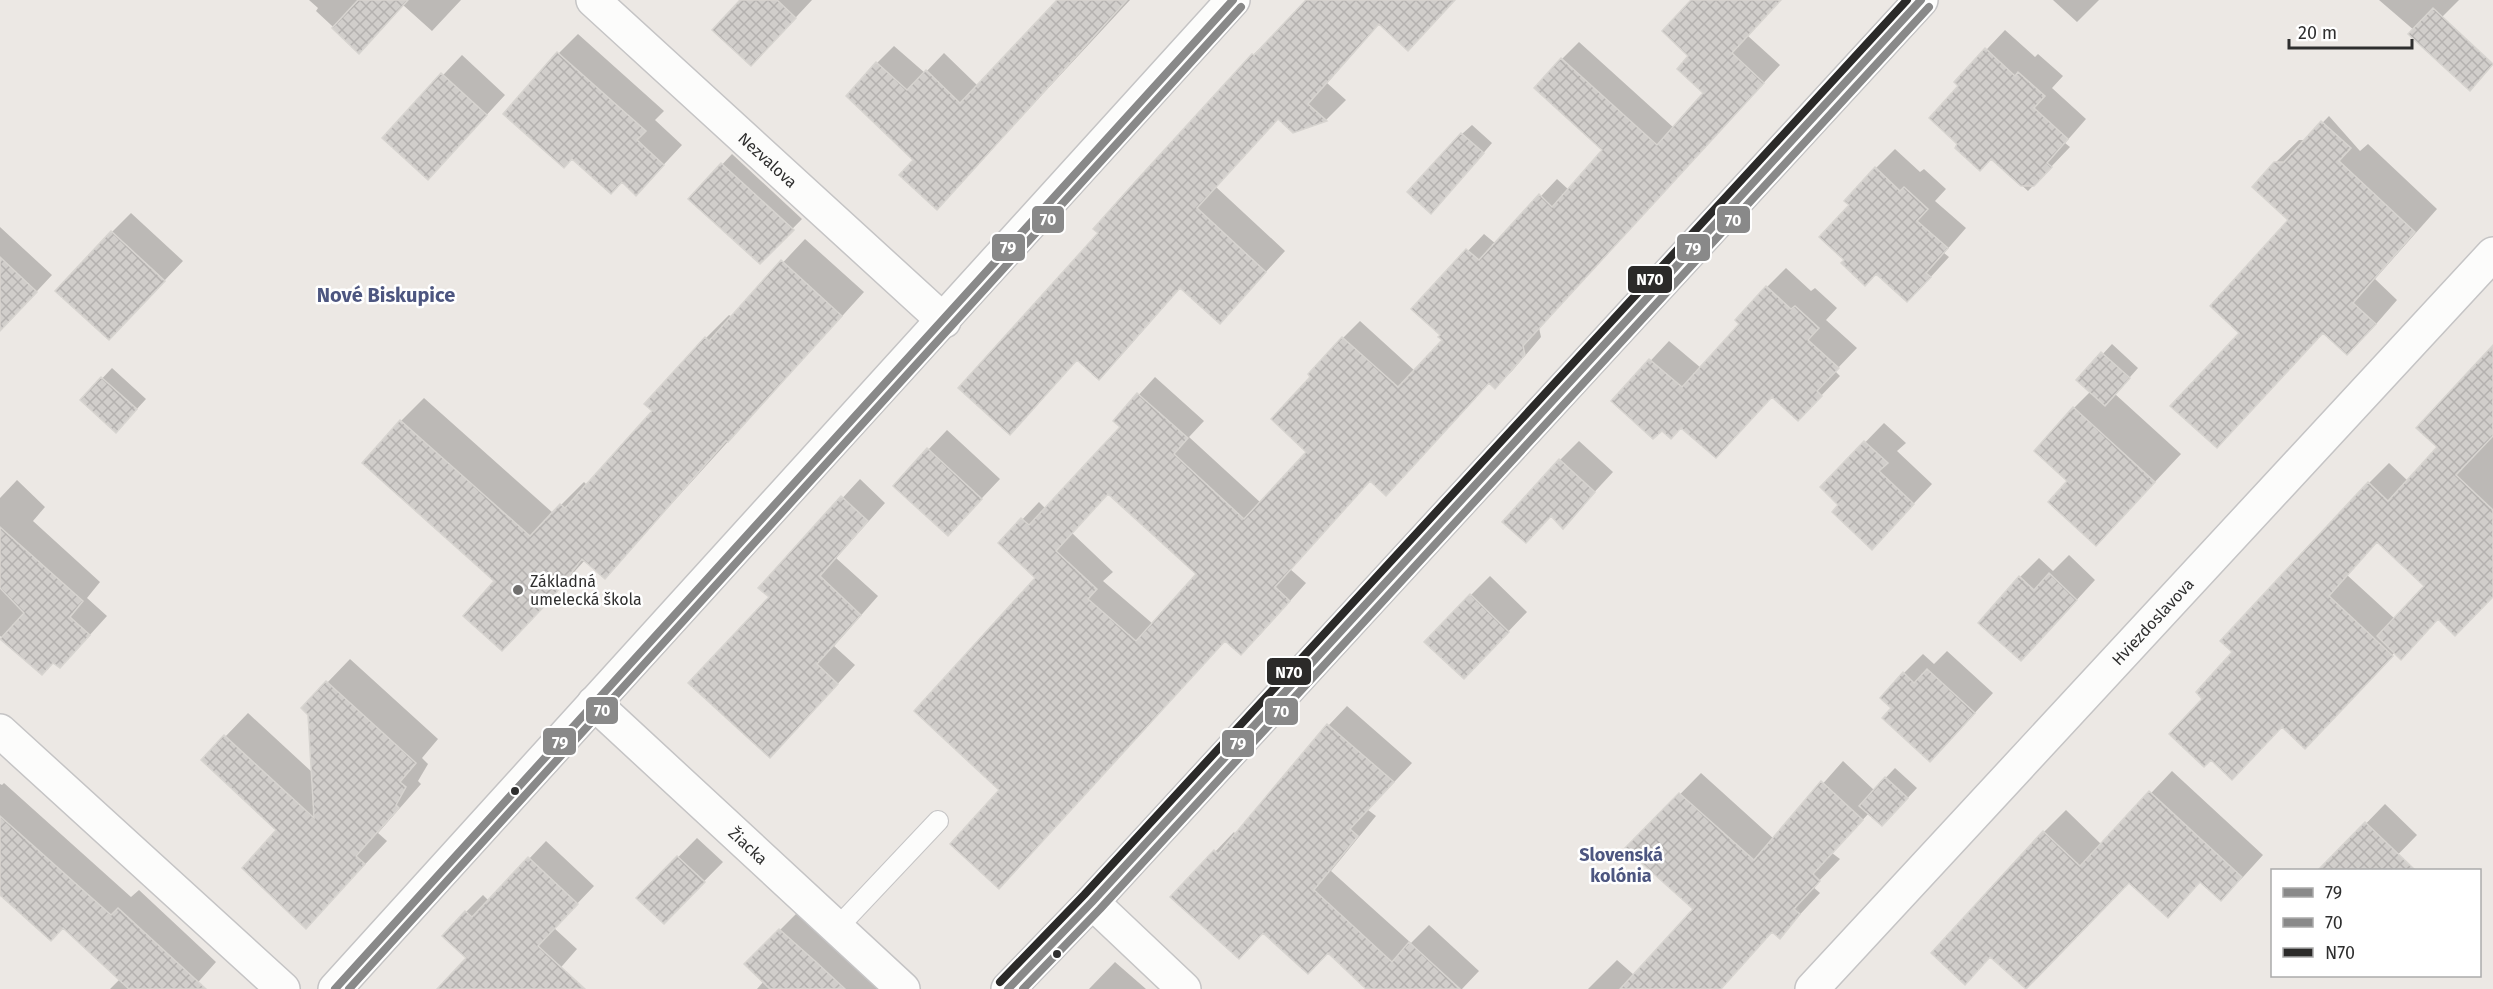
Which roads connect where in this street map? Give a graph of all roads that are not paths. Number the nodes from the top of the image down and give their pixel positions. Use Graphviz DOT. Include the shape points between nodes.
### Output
graph roads {
  1 [pos="592,0"];
  2 [pos="1233,0"];
  3 [pos="1921,0"];
  4 [pos="2493,254"];
  5 [pos="944,321"];
  6 [pos="594,703"];
  7 [pos="0,730"];
  8 [pos="938,821"];
  9 [pos="1092,902"];
  10 [pos="838,927"];
  11 [pos="284,989"];
  12 [pos="335,989"];
  13 [pos="903,989"];
  14 [pos="1008,989"];
  15 [pos="1184,989"];
  16 [pos="1812,989"];
  1 -- 5 [label="street, Nezvalova"];
  2 -- 5 [label="street"];
  3 -- 9 [label="street"];
  4 -- 16 [label="street, Hviezdoslavova"];
  5 -- 6 [label="street"];
  6 -- 10 [label="street, Žiacka"];
  6 -- 12 [label="street"];
  7 -- 11 [label="street"];
  8 -- 10 [label="lane"];
  9 -- 14 [label="street"];
  9 -- 15 [label="street"];
  10 -- 13 [label="street, Žiacka"];
}
